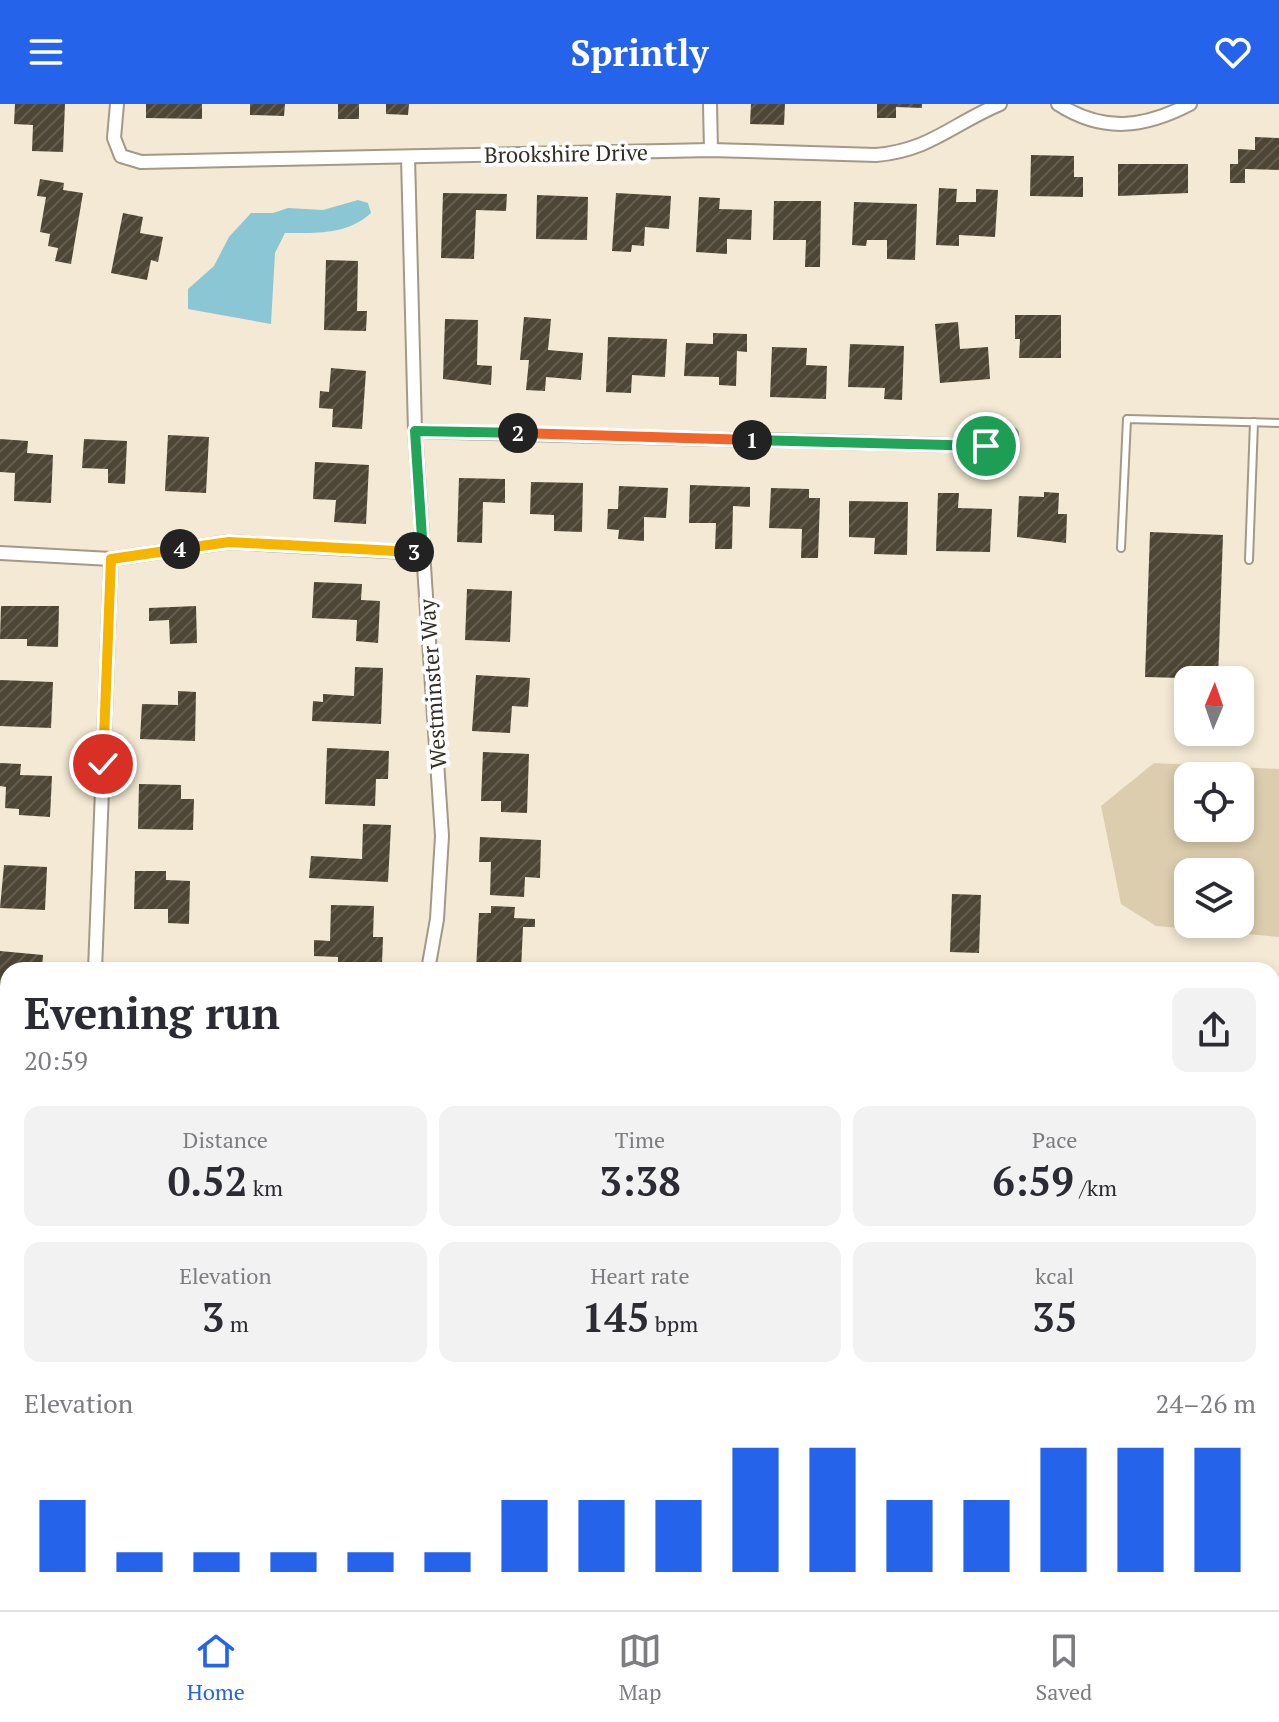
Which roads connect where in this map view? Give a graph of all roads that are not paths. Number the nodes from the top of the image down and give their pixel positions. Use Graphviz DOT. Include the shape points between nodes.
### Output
graph roads {
  1 [pos="117,104"];
  2 [pos="710,104"];
  3 [pos="1000,104"];
  4 [pos="1058,104"];
  5 [pos="1190,104"];
  6 [pos="974,109"];
  7 [pos="711,150"];
  8 [pos="408,157"];
  9 [pos="1254,422"];
  10 [pos="1279,423"];
  11 [pos="415,431"];
  12 [pos="1011,434"];
  13 [pos="1121,548"];
  14 [pos="0,553"];
  15 [pos="423,553"];
  16 [pos="111,559"];
  17 [pos="1249,560"];
  18 [pos="95,962"];
  19 [pos="429,962"];
  1 -- 8 [label="street, Brookshire Drive" via="114,138 121,156 141,162"];
  2 -- 7 [label="street"];
  3 -- 6 [label="street, Brookshire Drive"];
  4 -- 5 [label="street" via="1099,124 1138,123"];
  6 -- 7 [label="street, Brookshire Drive" via="930,143 902,152"];
  7 -- 8 [label="street, Brookshire Drive"];
  8 -- 11 [label="street, Westminster Way"];
  9 -- 10 [label="lane"];
  9 -- 13 [label="lane" via="1127,419"];
  9 -- 17 [label="lane"];
  11 -- 12 [label="street" via="986,446"];
  11 -- 15 [label="street, Westminster Way"];
  14 -- 16 [label="street"];
  15 -- 16 [label="street" via="229,542"];
  15 -- 19 [label="street, Westminster Way" via="442,836"];
  16 -- 18 [label="street"];
}
